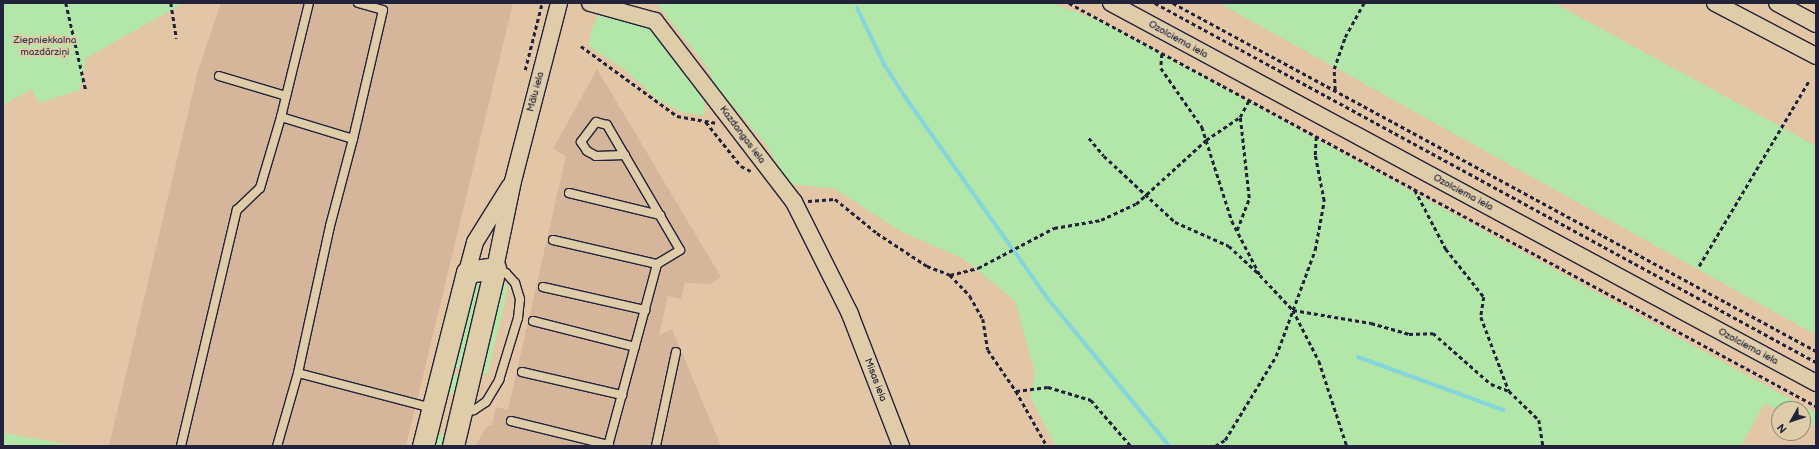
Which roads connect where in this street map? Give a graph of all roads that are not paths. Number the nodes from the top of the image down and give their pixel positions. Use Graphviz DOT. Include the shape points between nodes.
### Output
graph roads {
  1 [pos="308,3"];
  2 [pos="358,3"];
  3 [pos="559,3"];
  4 [pos="590,3"];
  5 [pos="1111,3"];
  6 [pos="1715,3"];
  7 [pos="1777,3"];
  8 [pos="1816,24"];
  9 [pos="1816,56"];
  10 [pos="219,76"];
  11 [pos="286,96"];
  12 [pos="281,116"];
  13 [pos="353,139"];
  14 [pos="625,155"];
  15 [pos="513,181"];
  16 [pos="569,193"];
  17 [pos="660,215"];
  18 [pos="553,240"];
  19 [pos="657,264"];
  20 [pos="494,268"];
  21 [pos="467,272"];
  22 [pos="543,286"];
  23 [pos="645,310"];
  24 [pos="850,314"];
  25 [pos="533,321"];
  26 [pos="635,347"];
  27 [pos="676,352"];
  28 [pos="522,372"];
  29 [pos="298,373"];
  30 [pos="1816,383"];
  31 [pos="622,395"];
  32 [pos="433,408"];
  33 [pos="460,414"];
  34 [pos="511,421"];
  35 [pos="181,446"];
  36 [pos="277,446"];
  37 [pos="423,446"];
  38 [pos="453,446"];
  39 [pos="608,446"];
  40 [pos="656,446"];
  41 [pos="901,446"];
  1 -- 11 [label="lane"];
  2 -- 13 [label="lane" via="383,10"];
  3 -- 15 [label="street, Mālu iela"];
  4 -- 24 [label="street, Kazdangas iela" via="655,21 794,202"];
  5 -- 30 [label="street, Ozolciema iela"];
  6 -- 9 [label="street"];
  7 -- 8 [label="street"];
  10 -- 11 [label="lane"];
  11 -- 12 [label="lane"];
  12 -- 13 [label="lane"];
  12 -- 35 [label="lane" via="260,188 237,210"];
  13 -- 29 [label="lane" via="330,226"];
  14 -- 14 [label="lane" via="607,125 596,122 588,129 581,142 587,151 596,156"];
  14 -- 17 [label="lane"];
  15 -- 20 [label="street, Mālu iela"];
  15 -- 21 [label="street, Mālu iela" via="475,242"];
  16 -- 17 [label="lane"];
  17 -- 19 [label="lane" via="680,250"];
  18 -- 19 [label="lane"];
  19 -- 23 [label="lane"];
  20 -- 21 [label="street"];
  20 -- 33 [label="street, Mālu iela"];
  20 -- 33 [label="lane" via="506,273 515,283 520,299 518,318 499,380 486,402 474,410"];
  21 -- 32 [label="street, Mālu iela"];
  22 -- 23 [label="lane"];
  23 -- 26 [label="lane"];
  24 -- 41 [label="street, Misas iela"];
  25 -- 26 [label="lane"];
  26 -- 31 [label="lane"];
  27 -- 40 [label="lane"];
  28 -- 31 [label="lane"];
  29 -- 32 [label="lane"];
  29 -- 36 [label="lane"];
  31 -- 39 [label="lane"];
  32 -- 33 [label="street"];
  32 -- 37 [label="street, Mālu iela"];
  33 -- 38 [label="street, Mālu iela"];
  34 -- 39 [label="lane"];
}
